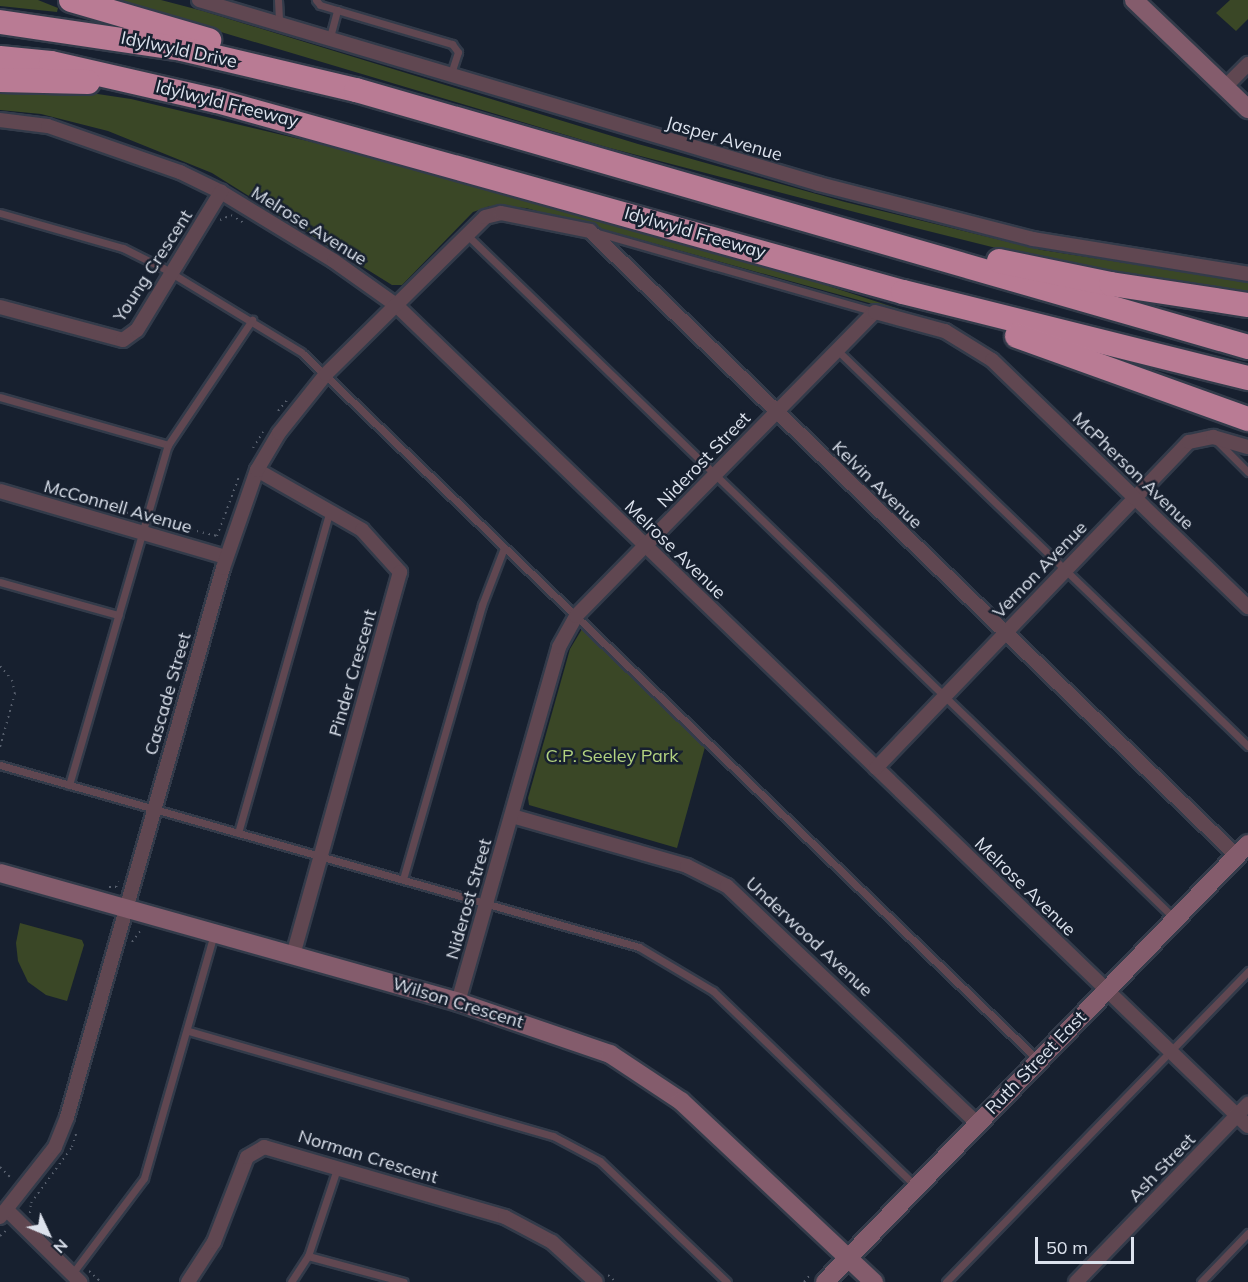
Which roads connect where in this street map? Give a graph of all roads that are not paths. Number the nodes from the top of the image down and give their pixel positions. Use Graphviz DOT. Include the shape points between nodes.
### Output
graph roads {
  1 [pos="70,0"];
  2 [pos="199,0"];
  3 [pos="278,0"];
  4 [pos="316,0"];
  5 [pos="1134,0"];
  6 [pos="337,10"];
  7 [pos="0,22"];
  8 [pos="279,22"];
  9 [pos="330,37"];
  10 [pos="0,58"];
  11 [pos="1248,64"];
  12 [pos="451,73"];
  13 [pos="0,80"];
  14 [pos="144,84"];
  15 [pos="1225,87"];
  16 [pos="356,90"];
  17 [pos="1248,109"];
  18 [pos="0,120"];
  19 [pos="221,192"];
  20 [pos="0,213"];
  21 [pos="590,231"];
  22 [pos="466,234"];
  23 [pos="910,249"];
  24 [pos="172,273"];
  25 [pos="1248,274"];
  26 [pos="903,292"];
  27 [pos="396,305"];
  28 [pos="1248,305"];
  29 [pos="0,307"];
  30 [pos="875,312"];
  31 [pos="252,320"];
  32 [pos="1248,346"];
  33 [pos="836,349"];
  34 [pos="326,374"];
  35 [pos="1248,378"];
  36 [pos="0,397"];
  37 [pos="776,412"];
  38 [pos="1248,419"];
  39 [pos="1213,438"];
  40 [pos="168,445"];
  41 [pos="1248,447"];
  42 [pos="251,468"];
  43 [pos="1248,472"];
  44 [pos="715,474"];
  45 [pos="0,492"];
  46 [pos="1135,498"];
  47 [pos="330,510"];
  48 [pos="140,532"];
  49 [pos="645,546"];
  50 [pos="504,548"];
  51 [pos="226,557"];
  52 [pos="1067,568"];
  53 [pos="0,582"];
  54 [pos="1248,607"];
  55 [pos="118,615"];
  56 [pos="576,616"];
  57 [pos="1004,632"];
  58 [pos="942,697"];
  59 [pos="1248,746"];
  60 [pos="0,765"];
  61 [pos="876,768"];
  62 [pos="69,785"];
  63 [pos="154,808"];
  64 [pos="512,816"];
  65 [pos="238,833"];
  66 [pos="1242,850"];
  67 [pos="320,857"];
  68 [pos="0,873"];
  69 [pos="403,879"];
  70 [pos="485,904"];
  71 [pos="125,909"];
  72 [pos="1176,920"];
  73 [pos="214,934"];
  74 [pos="293,955"];
  75 [pos="1248,971"];
  76 [pos="1106,991"];
  77 [pos="458,1002"];
  78 [pos="189,1031"];
  79 [pos="1170,1052"];
  80 [pos="1039,1061"];
  81 [pos="1248,1104"];
  82 [pos="1237,1116"];
  83 [pos="977,1123"];
  84 [pos="1248,1126"];
  85 [pos="338,1166"];
  86 [pos="917,1187"];
  87 [pos="3,1214"];
  88 [pos="1248,1233"];
  89 [pos="308,1256"];
  90 [pos="848,1258"];
  91 [pos="76,1278"];
  92 [pos="602,1278"];
  93 [pos="188,1282"];
  94 [pos="291,1282"];
  95 [pos="404,1282"];
  96 [pos="727,1282"];
  97 [pos="825,1282"];
  98 [pos="874,1282"];
  99 [pos="946,1282"];
  100 [pos="1076,1282"];
  101 [pos="1201,1282"];
  1 -- 16 [label="highway" via="278,59"];
  2 -- 8 [label="street, Jasper Avenue"];
  3 -- 8 [label="lane"];
  4 -- 6 [label="lane"];
  5 -- 15 [label="street"];
  6 -- 9 [label="lane"];
  6 -- 12 [label="lane" via="452,44 458,52"];
  7 -- 16 [label="highway, Idylwyld Drive" via="171,46"];
  8 -- 9 [label="street, Jasper Avenue"];
  9 -- 12 [label="street, Jasper Avenue"];
  10 -- 14 [label="highway" via="51,63"];
  11 -- 15 [label="street"];
  12 -- 25 [label="street, Jasper Avenue" via="685,147 1033,239"];
  13 -- 14 [label="highway"];
  14 -- 26 [label="highway, Idylwyld Freeway" via="306,124"];
  15 -- 17 [label="street"];
  16 -- 23 [label="highway"];
  18 -- 19 [label="street, Melrose Avenue" via="48,126 118,148"];
  19 -- 24 [label="street, Young Crescent"];
  19 -- 27 [label="street, Melrose Avenue" via="334,261"];
  20 -- 24 [label="lane" via="123,248"];
  21 -- 22 [label="street" via="501,213 485,217"];
  21 -- 30 [label="lane"];
  21 -- 37 [label="street, Kelvin Avenue"];
  22 -- 27 [label="street, Cascade Street"];
  22 -- 44 [label="lane"];
  23 -- 28 [label="highway" via="1009,262 1111,284"];
  23 -- 32 [label="highway"];
  24 -- 29 [label="street, Young Crescent" via="137,330 123,340"];
  24 -- 31 [label="lane"];
  26 -- 35 [label="highway, Idylwyld Freeway"];
  26 -- 38 [label="highway"];
  27 -- 34 [label="street, Cascade Street"];
  27 -- 49 [label="street, Melrose Avenue"];
  30 -- 33 [label="street, Niderost Street"];
  30 -- 46 [label="street, McPherson Avenue" via="945,331 992,360"];
  31 -- 34 [label="lane" via="301,351"];
  31 -- 40 [label="lane"];
  33 -- 37 [label="street, Niderost Street"];
  33 -- 52 [label="lane"];
  34 -- 42 [label="street, Cascade Street"];
  34 -- 50 [label="lane"];
  36 -- 40 [label="lane"];
  37 -- 44 [label="street, Niderost Street"];
  37 -- 57 [label="street, Kelvin Avenue"];
  39 -- 41 [label="street"];
  39 -- 43 [label="lane"];
  39 -- 46 [label="street, Vernon Avenue" via="1189,442"];
  40 -- 48 [label="lane"];
  42 -- 47 [label="street, Pinder Crescent"];
  42 -- 51 [label="street, Cascade Street"];
  44 -- 49 [label="street, Niderost Street"];
  44 -- 58 [label="lane"];
  45 -- 48 [label="street, McConnell Avenue"];
  46 -- 52 [label="street, Vernon Avenue"];
  46 -- 54 [label="street, McPherson Avenue"];
  47 -- 65 [label="lane"];
  47 -- 67 [label="street, Pinder Crescent" via="362,530 400,572"];
  48 -- 51 [label="street, McConnell Avenue"];
  48 -- 55 [label="lane"];
  49 -- 56 [label="street, Niderost Street"];
  49 -- 61 [label="street, Melrose Avenue"];
  50 -- 56 [label="lane"];
  50 -- 69 [label="lane" via="482,605"];
  51 -- 63 [label="street, Cascade Street"];
  52 -- 57 [label="street, Vernon Avenue"];
  52 -- 59 [label="lane"];
  53 -- 55 [label="lane"];
  55 -- 62 [label="lane"];
  56 -- 64 [label="street, Niderost Street" via="559,647"];
  56 -- 80 [label="lane"];
  57 -- 58 [label="street, Vernon Avenue"];
  57 -- 66 [label="street, Kelvin Avenue"];
  58 -- 61 [label="street, Vernon Avenue"];
  58 -- 72 [label="lane"];
  60 -- 62 [label="lane"];
  61 -- 76 [label="street, Melrose Avenue"];
  62 -- 63 [label="lane"];
  63 -- 65 [label="lane"];
  63 -- 71 [label="street, Cascade Street"];
  64 -- 70 [label="street, Niderost Street"];
  64 -- 83 [label="street, Underwood Avenue" via="687,866 727,886"];
  65 -- 67 [label="lane"];
  66 -- 72 [label="street, Ruth Street East"];
  67 -- 69 [label="lane"];
  67 -- 74 [label="street, Pinder Crescent"];
  68 -- 71 [label="street, Wilson Crescent"];
  69 -- 70 [label="lane"];
  70 -- 77 [label="street, Niderost Street"];
  70 -- 86 [label="lane" via="639,947 712,991"];
  71 -- 73 [label="street, Wilson Crescent"];
  71 -- 87 [label="street, Cascade Street" via="55,1147"];
  72 -- 76 [label="street, Ruth Street East"];
  73 -- 74 [label="street, Wilson Crescent"];
  73 -- 78 [label="lane"];
  74 -- 77 [label="street, Wilson Crescent"];
  75 -- 79 [label="lane"];
  76 -- 79 [label="street, Melrose Avenue"];
  76 -- 80 [label="street, Ruth Street East"];
  77 -- 90 [label="street, Wilson Crescent" via="570,1037 647,1076 712,1128"];
  78 -- 91 [label="lane" via="144,1178"];
  78 -- 96 [label="lane" via="553,1137 600,1161"];
  79 -- 82 [label="street, Melrose Avenue"];
  79 -- 99 [label="lane"];
  80 -- 83 [label="street, Ruth Street East"];
  81 -- 82 [label="street, Ash Street"];
  82 -- 84 [label="street, Melrose Avenue"];
  82 -- 100 [label="street, Ash Street"];
  83 -- 86 [label="street, Ruth Street East"];
  85 -- 89 [label="lane"];
  85 -- 92 [label="street, Norman Crescent" via="529,1227"];
  85 -- 93 [label="street, Norman Crescent" via="282,1150 255,1149 247,1157 214,1242"];
  86 -- 90 [label="street, Ruth Street East"];
  87 -- 91 [label="street"];
  88 -- 101 [label="lane"];
  89 -- 94 [label="lane"];
  89 -- 95 [label="lane"];
  90 -- 97 [label="street, Ruth Street East"];
  90 -- 98 [label="street, Wilson Crescent"];
}
